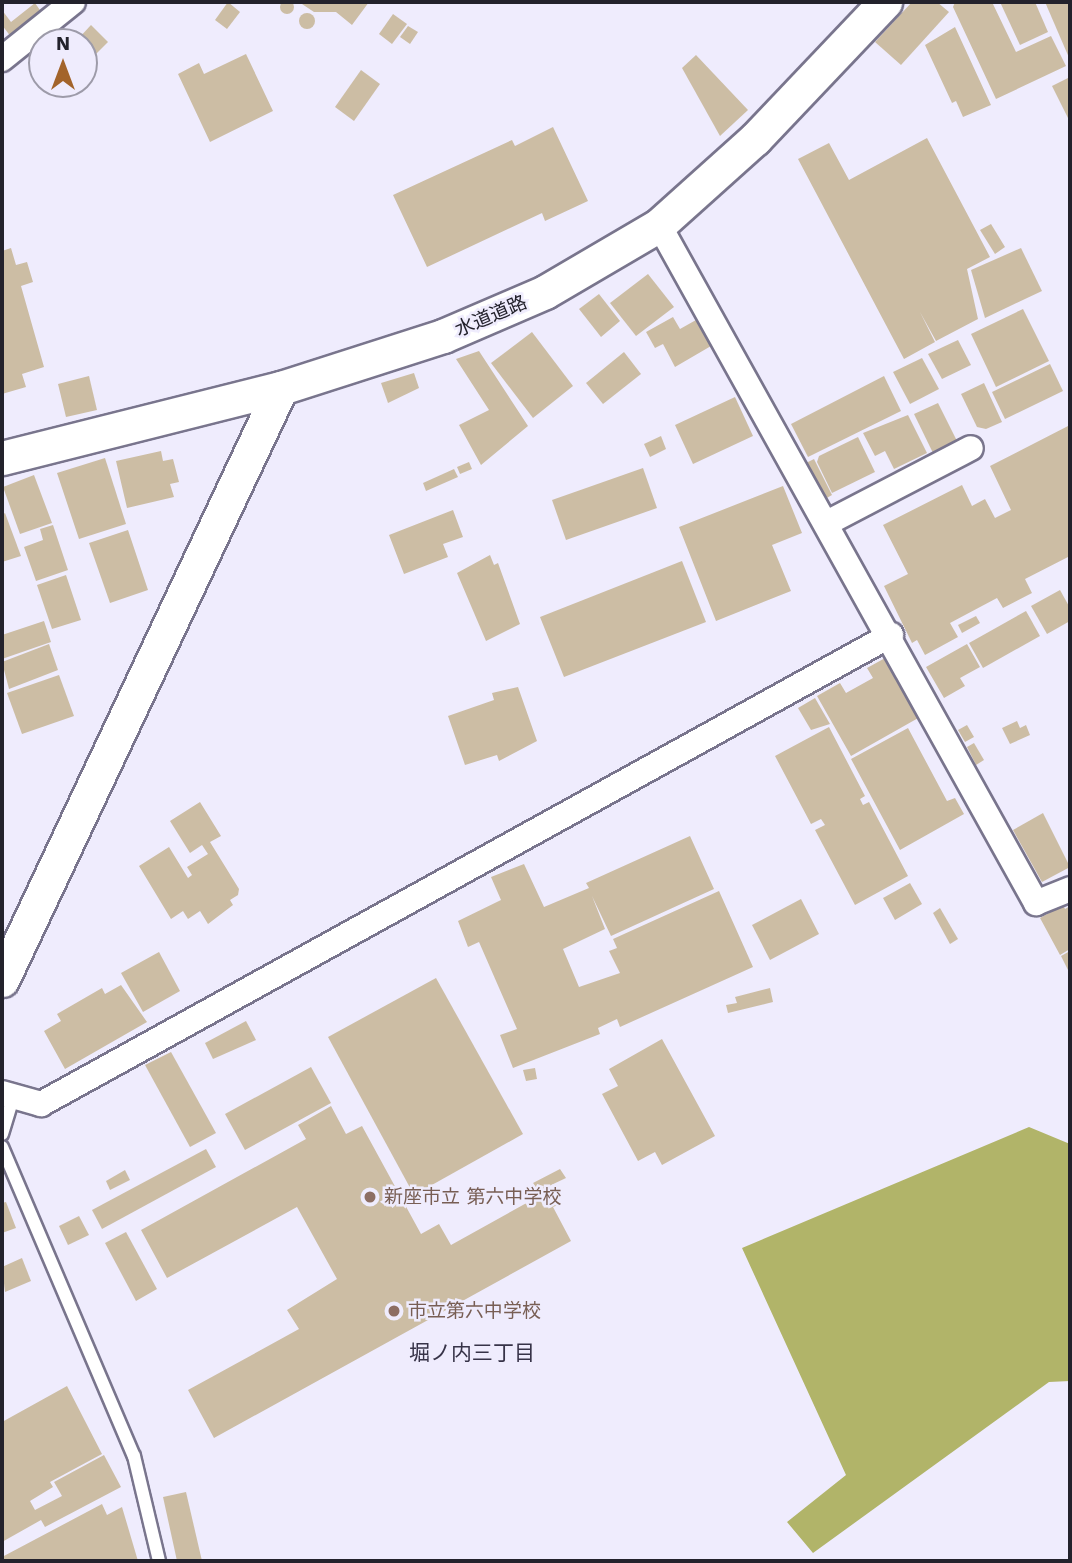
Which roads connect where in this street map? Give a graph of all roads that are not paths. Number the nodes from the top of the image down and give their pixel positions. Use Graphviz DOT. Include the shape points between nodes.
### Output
graph roads {
  1 [pos="73,2"];
  2 [pos="885,2"];
  3 [pos="2,59"];
  4 [pos="659,225"];
  5 [pos="281,388"];
  6 [pos="971,448"];
  7 [pos="2,458"];
  8 [pos="827,523"];
  9 [pos="891,635"];
  10 [pos="1070,889"];
  11 [pos="2,980"];
  12 [pos="7,1096"];
  13 [pos="2,1134"];
  14 [pos="2,1146"];
  15 [pos="159,1561"];
  1 -- 3 [label="street"];
  2 -- 4 [label="street, 水道道路" via="755,139"];
  4 -- 5 [label="street, 水道道路" via="503,312"];
  4 -- 8 [label="street"];
  5 -- 7 [label="street, 水道道路"];
  5 -- 11 [label="street"];
  6 -- 8 [label="street"];
  8 -- 9 [label="street"];
  9 -- 10 [label="street" via="1036,903"];
  9 -- 12 [label="street" via="41,1104"];
  12 -- 13 [label="lane"];
  14 -- 15 [label="lane" via="134,1456"];
}
